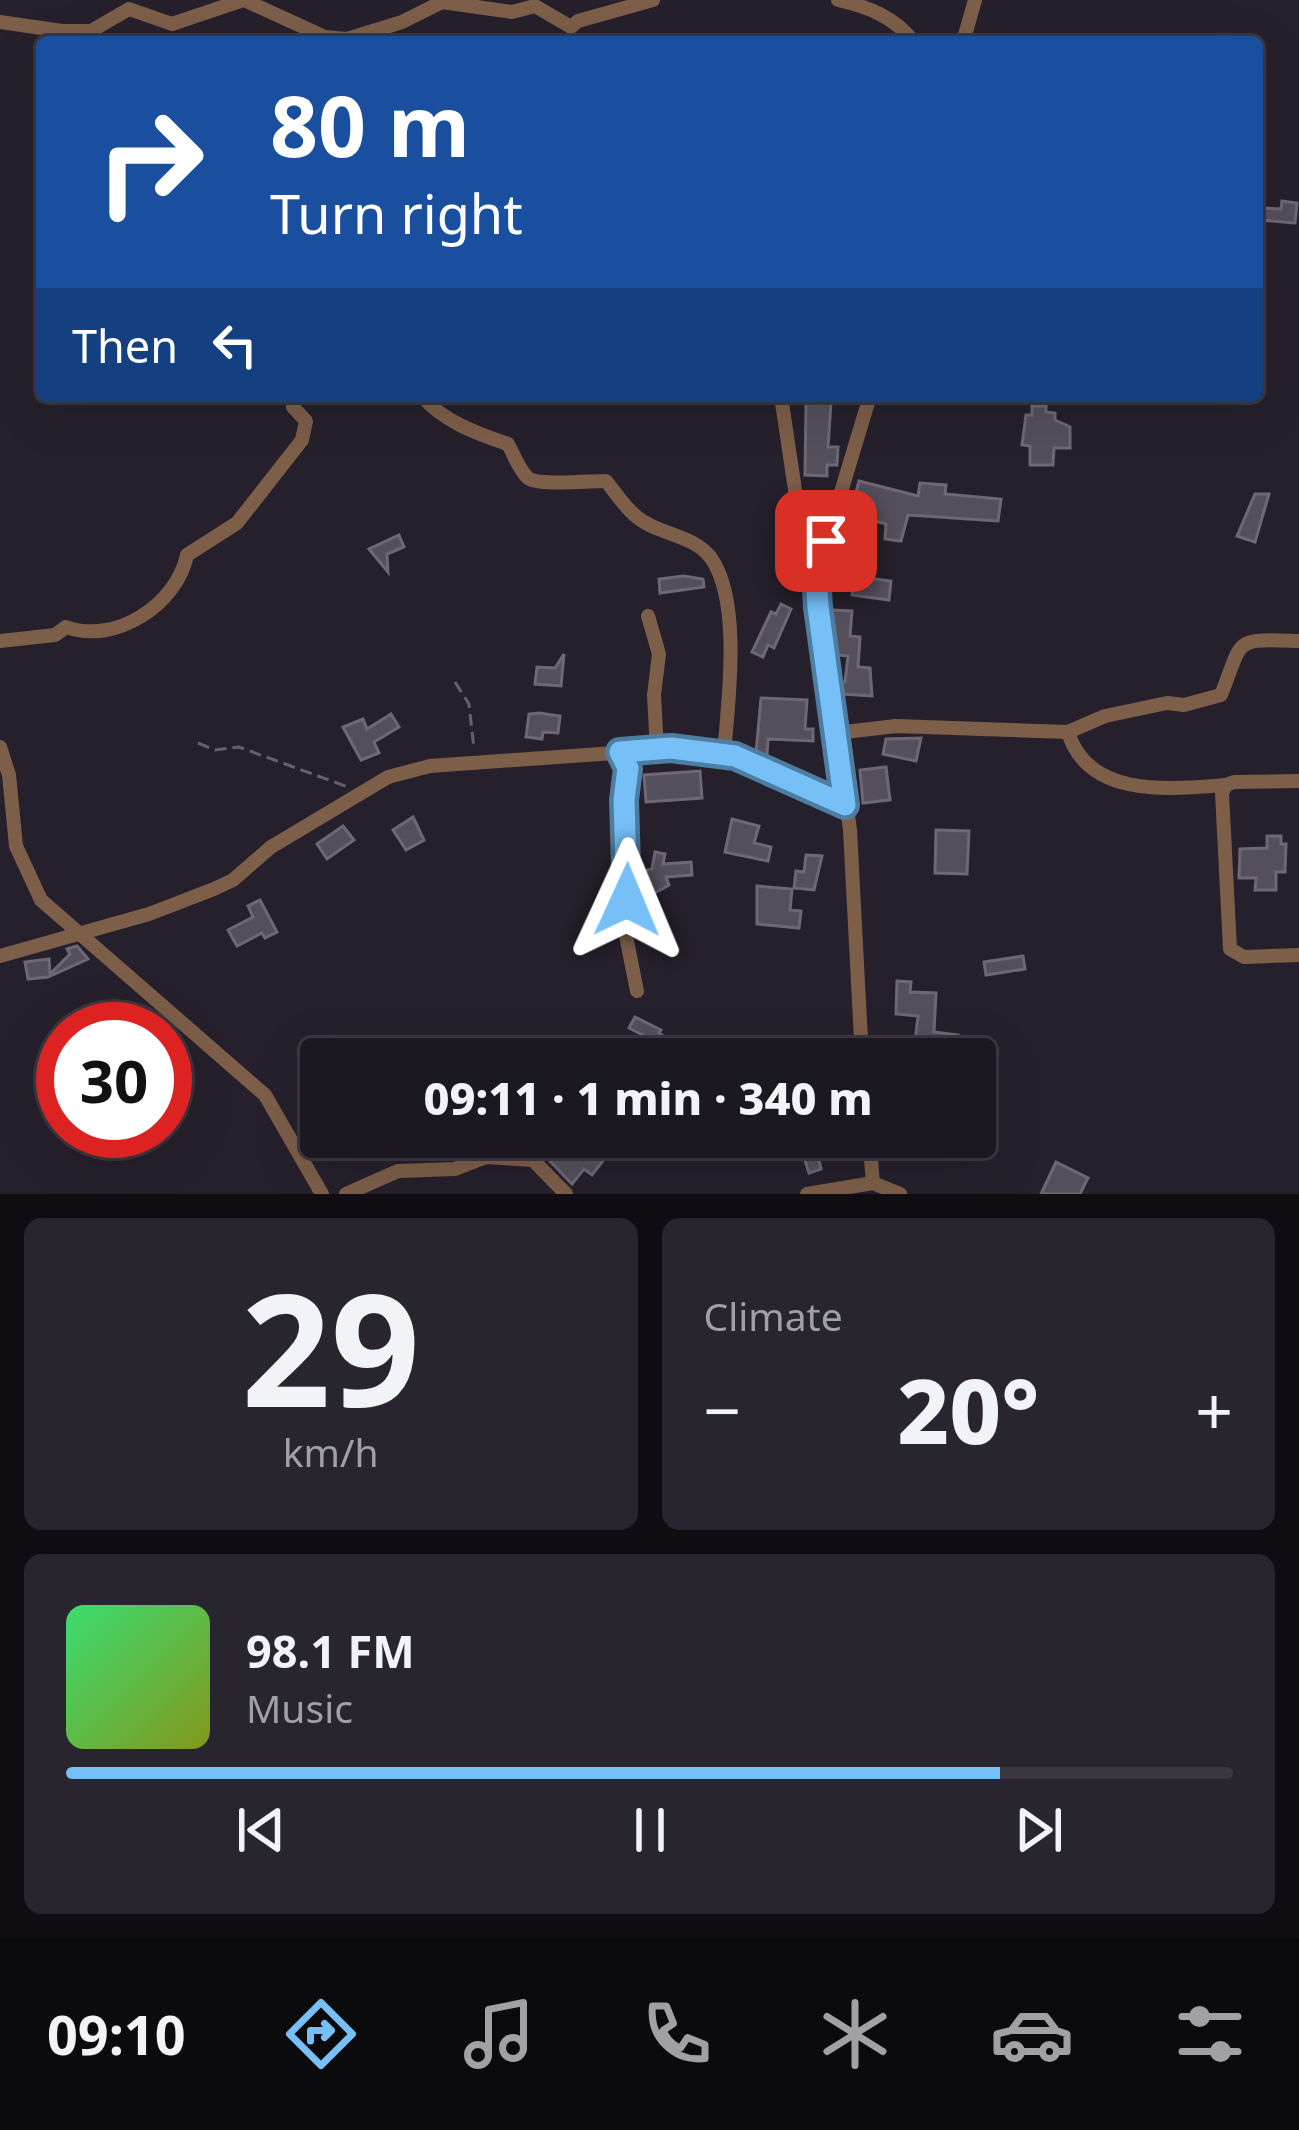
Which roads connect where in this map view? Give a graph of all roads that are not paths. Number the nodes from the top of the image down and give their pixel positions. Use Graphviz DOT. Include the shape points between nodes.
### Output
graph roads {
  1 [pos="244,0"];
  2 [pos="653,0"];
  3 [pos="838,0"];
  4 [pos="975,0"];
  5 [pos="0,22"];
  6 [pos="323,36"];
  7 [pos="357,36"];
  8 [pos="907,36"];
  9 [pos="965,36"];
  10 [pos="293,402"];
  11 [pos="430,402"];
  12 [pos="782,402"];
  13 [pos="868,402"];
  14 [pos="816,575"];
  15 [pos="649,616"];
  16 [pos="1299,640"];
  17 [pos="0,641"];
  18 [pos="1069,732"];
  19 [pos="836,733"];
  20 [pos="0,747"];
  21 [pos="657,750"];
  22 [pos="620,752"];
  23 [pos="724,754"];
  24 [pos="1299,781"];
  25 [pos="1226,785"];
  26 [pos="845,805"];
  27 [pos="76,933"];
  28 [pos="1299,955"];
  29 [pos="0,956"];
  30 [pos="637,991"];
  31 [pos="861,1038"];
  32 [pos="871,1158"];
  33 [pos="873,1184"];
  34 [pos="322,1194"];
  35 [pos="346,1194"];
  36 [pos="566,1194"];
  37 [pos="807,1194"];
  38 [pos="900,1194"];
  1 -- 5 [label="street" via="172,24 129,10 91,31"];
  1 -- 6 [label="street"];
  2 -- 7 [label="street" via="571,27 535,5 512,12 442,2"];
  3 -- 8 [label="street" via="881,14"];
  4 -- 9 [label="street"];
  10 -- 17 [label="street" via="306,421 302,440 237,523 187,555 183,577 155,608 107,631 66,627"];
  11 -- 23 [label="street" via="508,444 539,484 606,482 639,520 678,534 710,558 732,648"];
  12 -- 14 [label="street" via="805,557"];
  13 -- 14 [label="street"];
  14 -- 19 [label="street"];
  15 -- 21 [label="street" via="659,654"];
  16 -- 18 [label="street" via="1241,644 1221,695 1207,701 1105,716"];
  18 -- 19 [label="street" via="896,726"];
  18 -- 25 [label="street" via="1095,773 1122,783"];
  19 -- 26 [label="street"];
  20 -- 27 [label="street" via="28,880"];
  21 -- 22 [label="street"];
  21 -- 23 [label="street"];
  22 -- 27 [label="street" via="408,771 271,847 233,880"];
  22 -- 30 [label="street" via="628,768 625,931"];
  23 -- 26 [label="street"];
  24 -- 25 [label="street"];
  25 -- 28 [label="street" via="1230,949 1244,957"];
  26 -- 31 [label="street"];
  27 -- 29 [label="street"];
  27 -- 34 [label="street" via="265,1095"];
  32 -- 33 [label="street"];
  33 -- 37 [label="street"];
  33 -- 38 [label="street"];
  35 -- 36 [label="street" via="398,1171 455,1169 486,1157 533,1160"];
}
